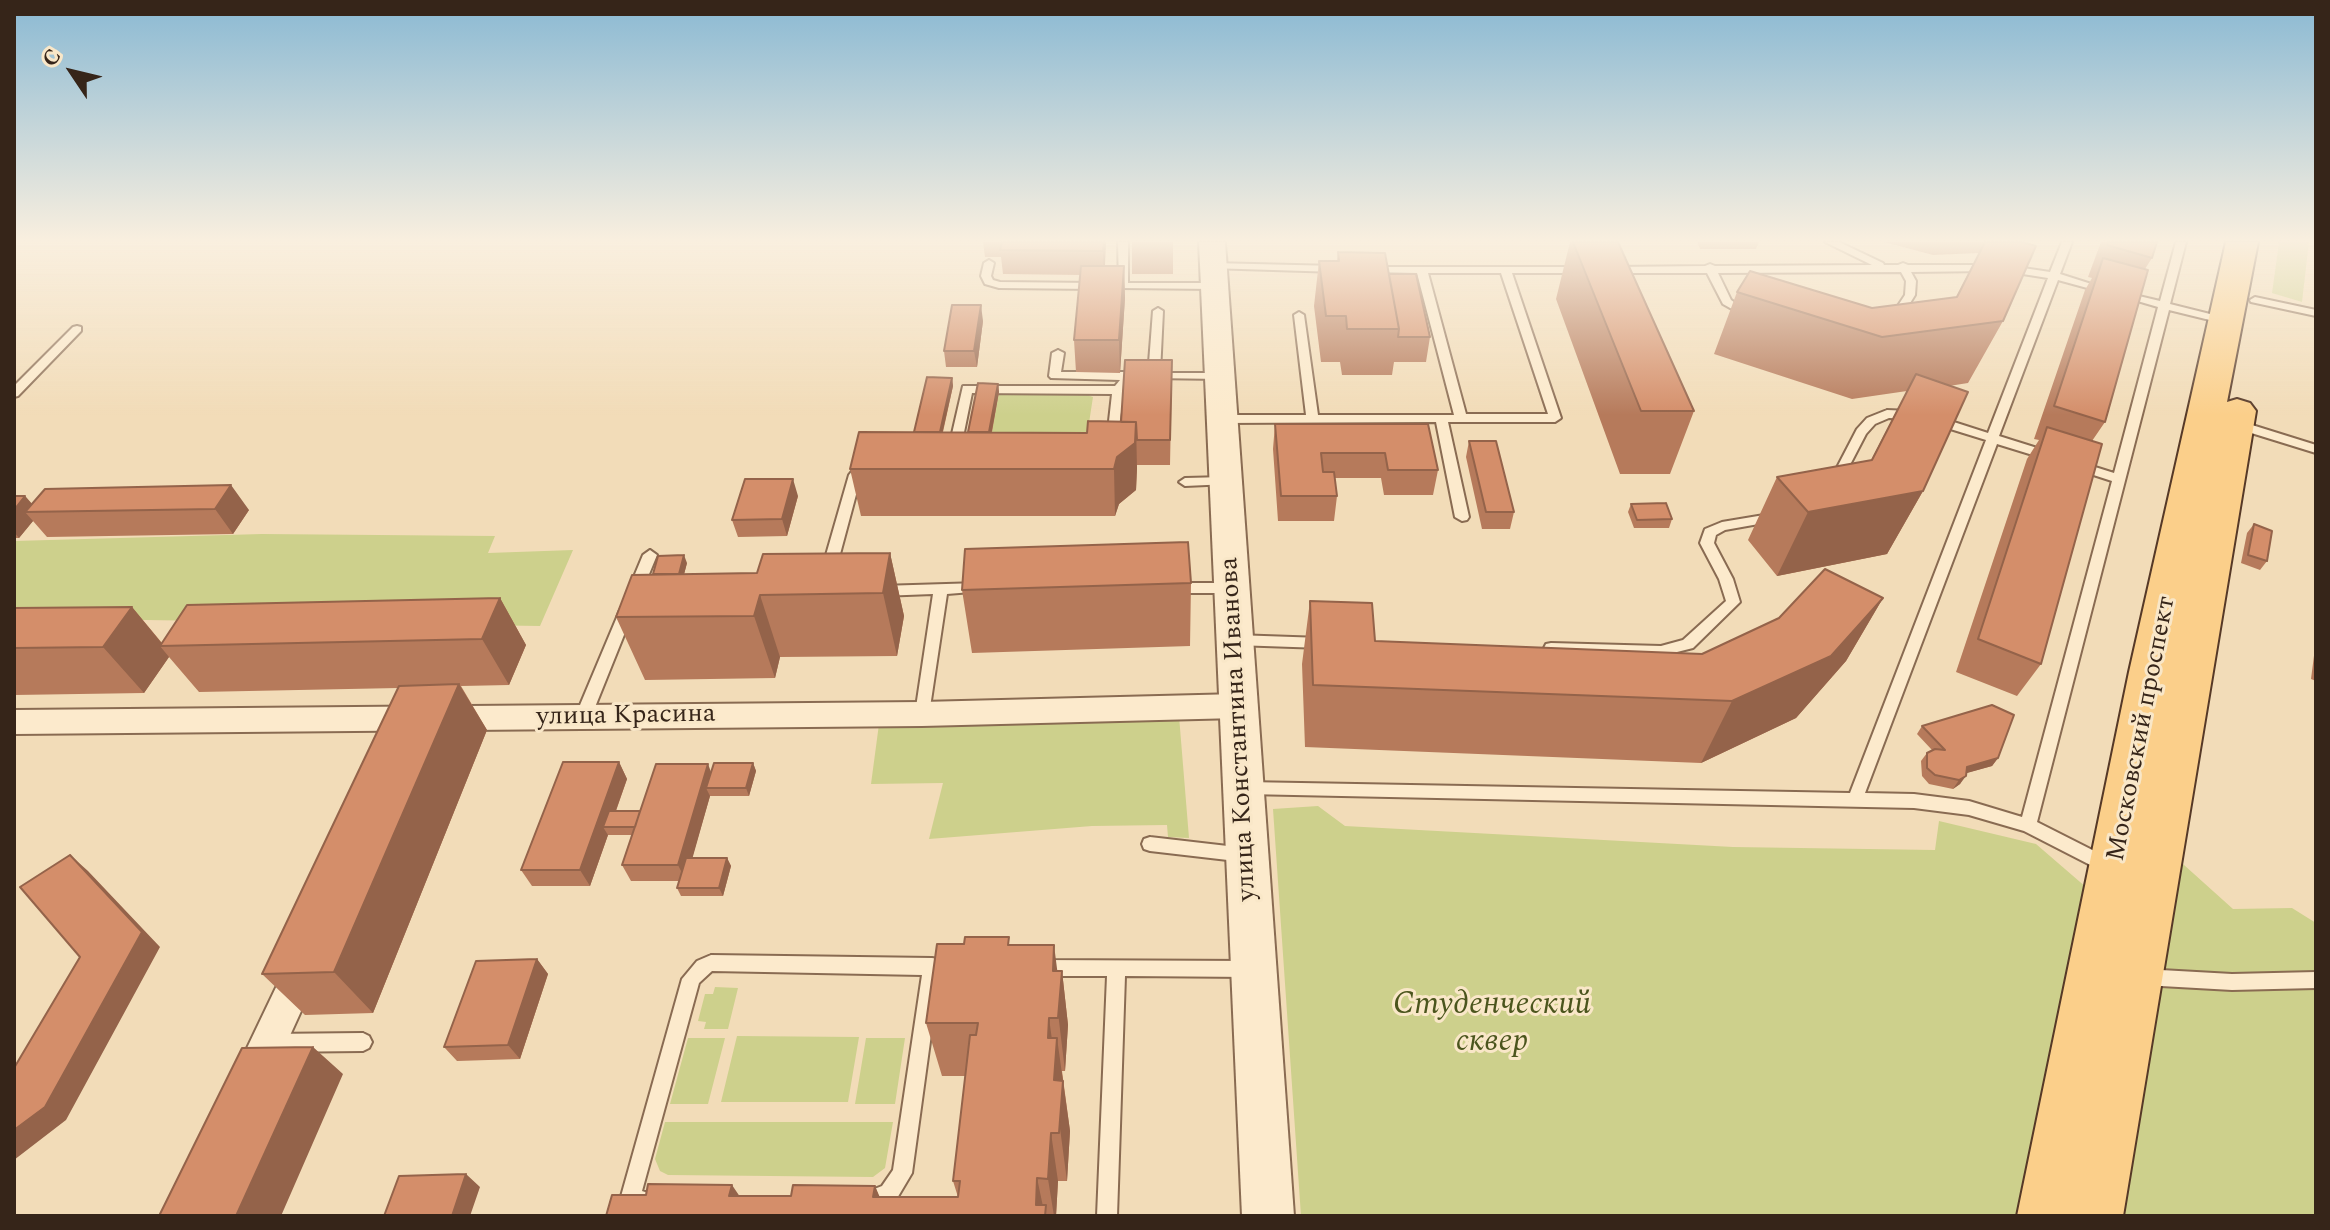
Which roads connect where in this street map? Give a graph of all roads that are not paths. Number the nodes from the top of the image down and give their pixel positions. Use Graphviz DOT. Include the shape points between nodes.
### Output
graph roads {
  1 [pos="1215,299"];
  2 [pos="1429,299"];
  3 [pos="1515,299"];
  4 [pos="1726,299"];
  5 [pos="1907,299"];
  6 [pos="2046,299"];
  7 [pos="2139,299"];
  8 [pos="2168,299"];
  9 [pos="2241,299"];
  10 [pos="2245,299"];
  11 [pos="2166,307"];
  12 [pos="2241,310"];
  13 [pos="1158,311"];
  14 [pos="2316,313"];
  15 [pos="1299,315"];
  16 [pos="1755,317"];
  17 [pos="77,329"];
  18 [pos="1886,332"];
  19 [pos="1058,353"];
  20 [pos="1128,376"];
  21 [pos="1156,376"];
  22 [pos="1218,377"];
  23 [pos="1118,390"];
  24 [pos="14,393"];
  25 [pos="1222,419"];
  26 [pos="1313,419"];
  27 [pos="1441,419"];
  28 [pos="1461,419"];
  29 [pos="2235,424"];
  30 [pos="1995,438"];
  31 [pos="955,447"];
  32 [pos="2316,449"];
  33 [pos="1106,452"];
  34 [pos="870,465"];
  35 [pos="2119,479"];
  36 [pos="1225,481"];
  37 [pos="1185,482"];
  38 [pos="1831,491"];
  39 [pos="1795,514"];
  40 [pos="1462,517"];
  41 [pos="650,555"];
  42 [pos="826,578"];
  43 [pos="998,587"];
  44 [pos="1159,588"];
  45 [pos="1231,588"];
  46 [pos="941,589"];
  47 [pos="867,591"];
  48 [pos="648,598"];
  49 [pos="632,599"];
  50 [pos="1235,640"];
  51 [pos="1339,643"];
  52 [pos="1538,648"];
  53 [pos="1238,706"];
  54 [pos="922,714"];
  55 [pos="583,717"];
  56 [pos="14,722"];
  57 [pos="1243,788"];
  58 [pos="1855,800"];
  59 [pos="2028,825"];
  60 [pos="1150,844"];
  61 [pos="1246,855"];
  62 [pos="2115,870"];
  63 [pos="318,934"];
  64 [pos="932,966"];
  65 [pos="973,968"];
  66 [pos="1019,968"];
  67 [pos="1116,969"];
  68 [pos="1255,969"];
  69 [pos="2134,977"];
  70 [pos="2316,980"];
  71 [pos="363,1042"];
  72 [pos="268,1043"];
  73 [pos="237,1109"];
  74 [pos="660,1201"];
  75 [pos="842,1202"];
  76 [pos="627,1208"];
  77 [pos="1107,1216"];
  78 [pos="1268,1216"];
  79 [pos="2048,1216"];
  80 [pos="2092,1216"];
  1 -- 22 [label="street, улица Константина Иванова"];
  2 -- 28 [label="lane"];
  3 -- 28 [label="lane" via="1555,418"];
  4 -- 16 [label="lane"];
  5 -- 18 [label="lane"];
  6 -- 30 [label="lane"];
  7 -- 11 [label="lane"];
  8 -- 11 [label="lane"];
  9 -- 12 [label="main road, Московский проспект"];
  10 -- 12 [label="main road, Московский проспект"];
  11 -- 12 [label="lane"];
  11 -- 35 [label="lane"];
  12 -- 14 [label="lane"];
  12 -- 29 [label="main road, Московский проспект"];
  12 -- 62 [label="main road, Московский проспект" via="2152,672"];
  13 -- 21 [label="lane"];
  15 -- 26 [label="lane"];
  17 -- 24 [label="lane"];
  19 -- 20 [label="lane" via="1055,376"];
  20 -- 21 [label="lane"];
  20 -- 23 [label="lane"];
  21 -- 22 [label="lane"];
  22 -- 25 [label="street, улица Константина Иванова"];
  23 -- 31 [label="lane" via="967,389"];
  23 -- 33 [label="lane" via="1113,444"];
  25 -- 26 [label="lane"];
  25 -- 36 [label="street, улица Константина Иванова"];
  26 -- 27 [label="lane"];
  27 -- 28 [label="lane"];
  27 -- 40 [label="lane"];
  29 -- 32 [label="lane"];
  29 -- 69 [label="main road, Московский проспект"];
  30 -- 35 [label="lane"];
  30 -- 38 [label="lane" via="1932,419 1887,414 1861,432"];
  30 -- 58 [label="lane"];
  34 -- 42 [label="lane" via="855,475"];
  35 -- 59 [label="lane"];
  36 -- 37 [label="lane"];
  36 -- 45 [label="street, улица Константина Иванова"];
  39 -- 52 [label="lane" via="1710,532 1707,543 1733,602 1688,644 1661,651"];
  41 -- 49 [label="lane"];
  43 -- 46 [label="lane"];
  44 -- 45 [label="lane"];
  45 -- 50 [label="street, улица Константина Иванова"];
  46 -- 47 [label="lane"];
  46 -- 54 [label="lane"];
  48 -- 49 [label="lane"];
  49 -- 55 [label="lane"];
  50 -- 51 [label="lane"];
  50 -- 53 [label="street, улица Константина Иванова"];
  53 -- 54 [label="street, улица Красина"];
  53 -- 57 [label="street, улица Константина Иванова"];
  54 -- 55 [label="street, улица Красина"];
  55 -- 56 [label="street, улица Красина" via="411,732"];
  57 -- 58 [label="lane"];
  57 -- 61 [label="street, улица Константина Иванова"];
  58 -- 59 [label="lane" via="1969,808"];
  59 -- 62 [label="lane"];
  60 -- 61 [label="lane"];
  61 -- 68 [label="street, улица Константина Иванова"];
  62 -- 79 [label="main road, Московский проспект"];
  63 -- 72 [label="street"];
  64 -- 65 [label="lane"];
  64 -- 75 [label="lane" via="902,1173 879,1199"];
  64 -- 76 [label="lane" via="703,967 691,979"];
  66 -- 67 [label="lane"];
  67 -- 68 [label="lane"];
  67 -- 77 [label="lane"];
  68 -- 78 [label="street, улица Константина Иванова"];
  69 -- 70 [label="lane"];
  69 -- 80 [label="main road, Московский проспект"];
  71 -- 72 [label="lane"];
  72 -- 73 [label="street"];
  74 -- 76 [label="lane"];
}
